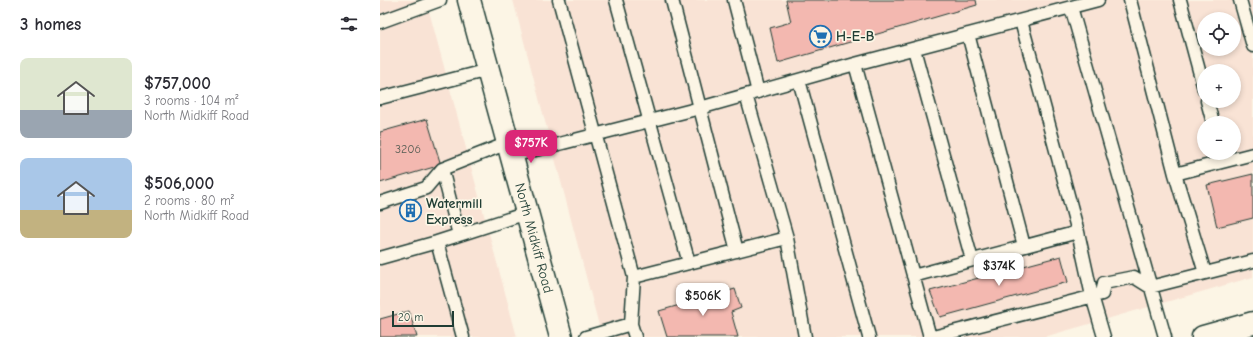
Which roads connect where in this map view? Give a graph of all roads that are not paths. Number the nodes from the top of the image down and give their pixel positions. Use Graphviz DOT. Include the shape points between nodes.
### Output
graph roads {
  1 [pos="440,0"];
  2 [pos="469,0"];
  3 [pos="559,0"];
  4 [pos="616,0"];
  5 [pos="672,0"];
  6 [pos="734,0"];
  7 [pos="1098,0"];
  8 [pos="1130,0"];
  9 [pos="1180,0"];
  10 [pos="1240,0"];
  11 [pos="1071,7"];
  12 [pos="1021,21"];
  13 [pos="380,22"];
  14 [pos="968,34"];
  15 [pos="1253,46"];
  16 [pos="914,49"];
  17 [pos="855,64"];
  18 [pos="1197,64"];
  19 [pos="488,70"];
  20 [pos="799,80"];
  21 [pos="752,93"];
  22 [pos="380,98"];
  23 [pos="700,108"];
  24 [pos="649,120"];
  25 [pos="595,134"];
  26 [pos="510,149"];
  27 [pos="1253,154"];
  28 [pos="1241,155"];
  29 [pos="1214,160"];
  30 [pos="442,169"];
  31 [pos="1175,174"];
  32 [pos="380,203"];
  33 [pos="527,213"];
  34 [pos="1078,232"];
  35 [pos="459,235"];
  36 [pos="787,238"];
  37 [pos="437,242"];
  38 [pos="1024,246"];
  39 [pos="737,251"];
  40 [pos="380,258"];
  41 [pos="972,260"];
  42 [pos="1253,261"];
  43 [pos="689,263"];
  44 [pos="1204,273"];
  45 [pos="913,276"];
  46 [pos="634,277"];
  47 [pos="1150,287"];
  48 [pos="1092,296"];
  49 [pos="1253,323"];
  50 [pos="631,324"];
  51 [pos="463,337"];
  52 [pos="561,337"];
  53 [pos="586,337"];
  54 [pos="635,337"];
  55 [pos="805,337"];
  56 [pos="869,337"];
  57 [pos="930,337"];
  58 [pos="933,337"];
  59 [pos="1104,337"];
  60 [pos="1164,337"];
  61 [pos="1203,337"];
  1 -- 13 [label="lane"];
  2 -- 19 [label="main road, North Midkiff Road"];
  3 -- 25 [label="lane"];
  4 -- 24 [label="lane"];
  5 -- 23 [label="lane"];
  6 -- 21 [label="lane"];
  7 -- 11 [label="lane"];
  8 -- 31 [label="lane"];
  9 -- 18 [label="lane"];
  10 -- 15 [label="lane"];
  11 -- 12 [label="lane"];
  11 -- 47 [label="lane"];
  12 -- 14 [label="lane"];
  12 -- 34 [label="lane"];
  14 -- 16 [label="lane"];
  14 -- 38 [label="lane"];
  16 -- 17 [label="lane"];
  16 -- 41 [label="lane"];
  17 -- 20 [label="lane"];
  17 -- 45 [label="lane"];
  19 -- 22 [label="lane"];
  19 -- 26 [label="main road, North Midkiff Road"];
  20 -- 21 [label="lane"];
  20 -- 56 [label="lane"];
  21 -- 23 [label="lane"];
  21 -- 36 [label="lane"];
  23 -- 24 [label="lane"];
  23 -- 39 [label="lane"];
  24 -- 25 [label="lane"];
  24 -- 43 [label="lane"];
  25 -- 26 [label="lane"];
  25 -- 46 [label="lane"];
  26 -- 30 [label="lane"];
  26 -- 33 [label="main road, North Midkiff Road"];
  27 -- 28 [label="lane"];
  29 -- 31 [label="lane"];
  30 -- 32 [label="lane" via="426,188"];
  30 -- 35 [label="lane"];
  31 -- 44 [label="lane"];
  33 -- 35 [label="lane"];
  33 -- 52 [label="main road, North Midkiff Road"];
  34 -- 38 [label="lane"];
  34 -- 48 [label="lane"];
  35 -- 37 [label="lane"];
  36 -- 39 [label="lane"];
  36 -- 55 [label="lane"];
  37 -- 40 [label="lane"];
  37 -- 51 [label="lane"];
  38 -- 41 [label="lane"];
  39 -- 43 [label="lane"];
  41 -- 45 [label="lane"];
  42 -- 44 [label="lane"];
  43 -- 46 [label="lane"];
  44 -- 47 [label="lane"];
  45 -- 57 [label="lane"];
  46 -- 50 [label="lane"];
  47 -- 48 [label="lane" via="1134,277 1104,284 1102,294"];
  47 -- 60 [label="lane"];
  48 -- 58 [label="lane"];
  48 -- 59 [label="lane"];
  49 -- 61 [label="main road"];
  50 -- 53 [label="lane"];
  50 -- 54 [label="lane"];
}
